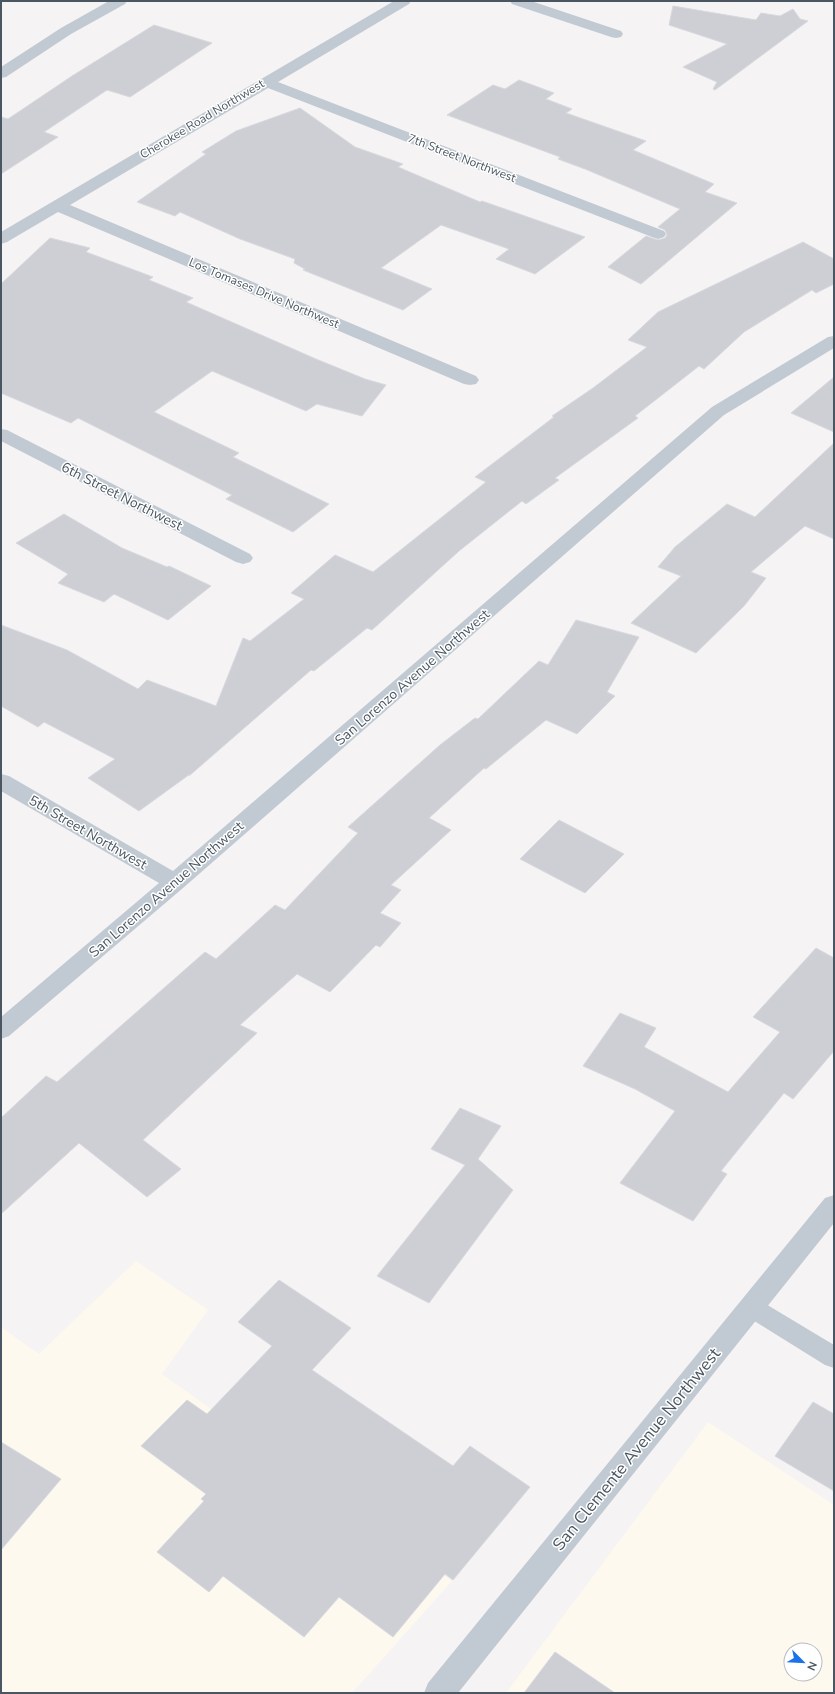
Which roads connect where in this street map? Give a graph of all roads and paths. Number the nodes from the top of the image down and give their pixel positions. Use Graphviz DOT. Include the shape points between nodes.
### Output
graph roads {
  1 [pos="120,1"];
  2 [pos="404,1"];
  3 [pos="517,1"];
  4 [pos="616,34"];
  5 [pos="1,74"];
  6 [pos="266,82"];
  7 [pos="58,206"];
  8 [pos="658,234"];
  9 [pos="1,239"];
  10 [pos="834,341"];
  11 [pos="470,380"];
  12 [pos="1,434"];
  13 [pos="243,558"];
  14 [pos="1,781"];
  15 [pos="175,882"];
  16 [pos="1,1030"];
  17 [pos="834,1205"];
  18 [pos="751,1308"];
  19 [pos="832,1357"];
  20 [pos="439,1693"];
  1 -- 5 [label="street" via="66,31"];
  2 -- 6 [label="street, Cherokee Road Northwest"];
  3 -- 4 [label="street"];
  6 -- 7 [label="street, Cherokee Road Northwest"];
  6 -- 8 [label="street, 7th Street Northwest"];
  7 -- 9 [label="street, Cherokee Road Northwest"];
  7 -- 11 [label="street, Los Tomases Drive Northwest"];
  10 -- 15 [label="street, San Lorenzo Avenue Northwest" via="718,411"];
  12 -- 13 [label="street, 6th Street Northwest"];
  14 -- 15 [label="street, 5th Street Northwest"];
  15 -- 16 [label="street, San Lorenzo Avenue Northwest"];
  17 -- 18 [label="street, San Clemente Avenue Northwest"];
  18 -- 19 [label="lane"];
  18 -- 20 [label="street, San Clemente Avenue Northwest"];
}
